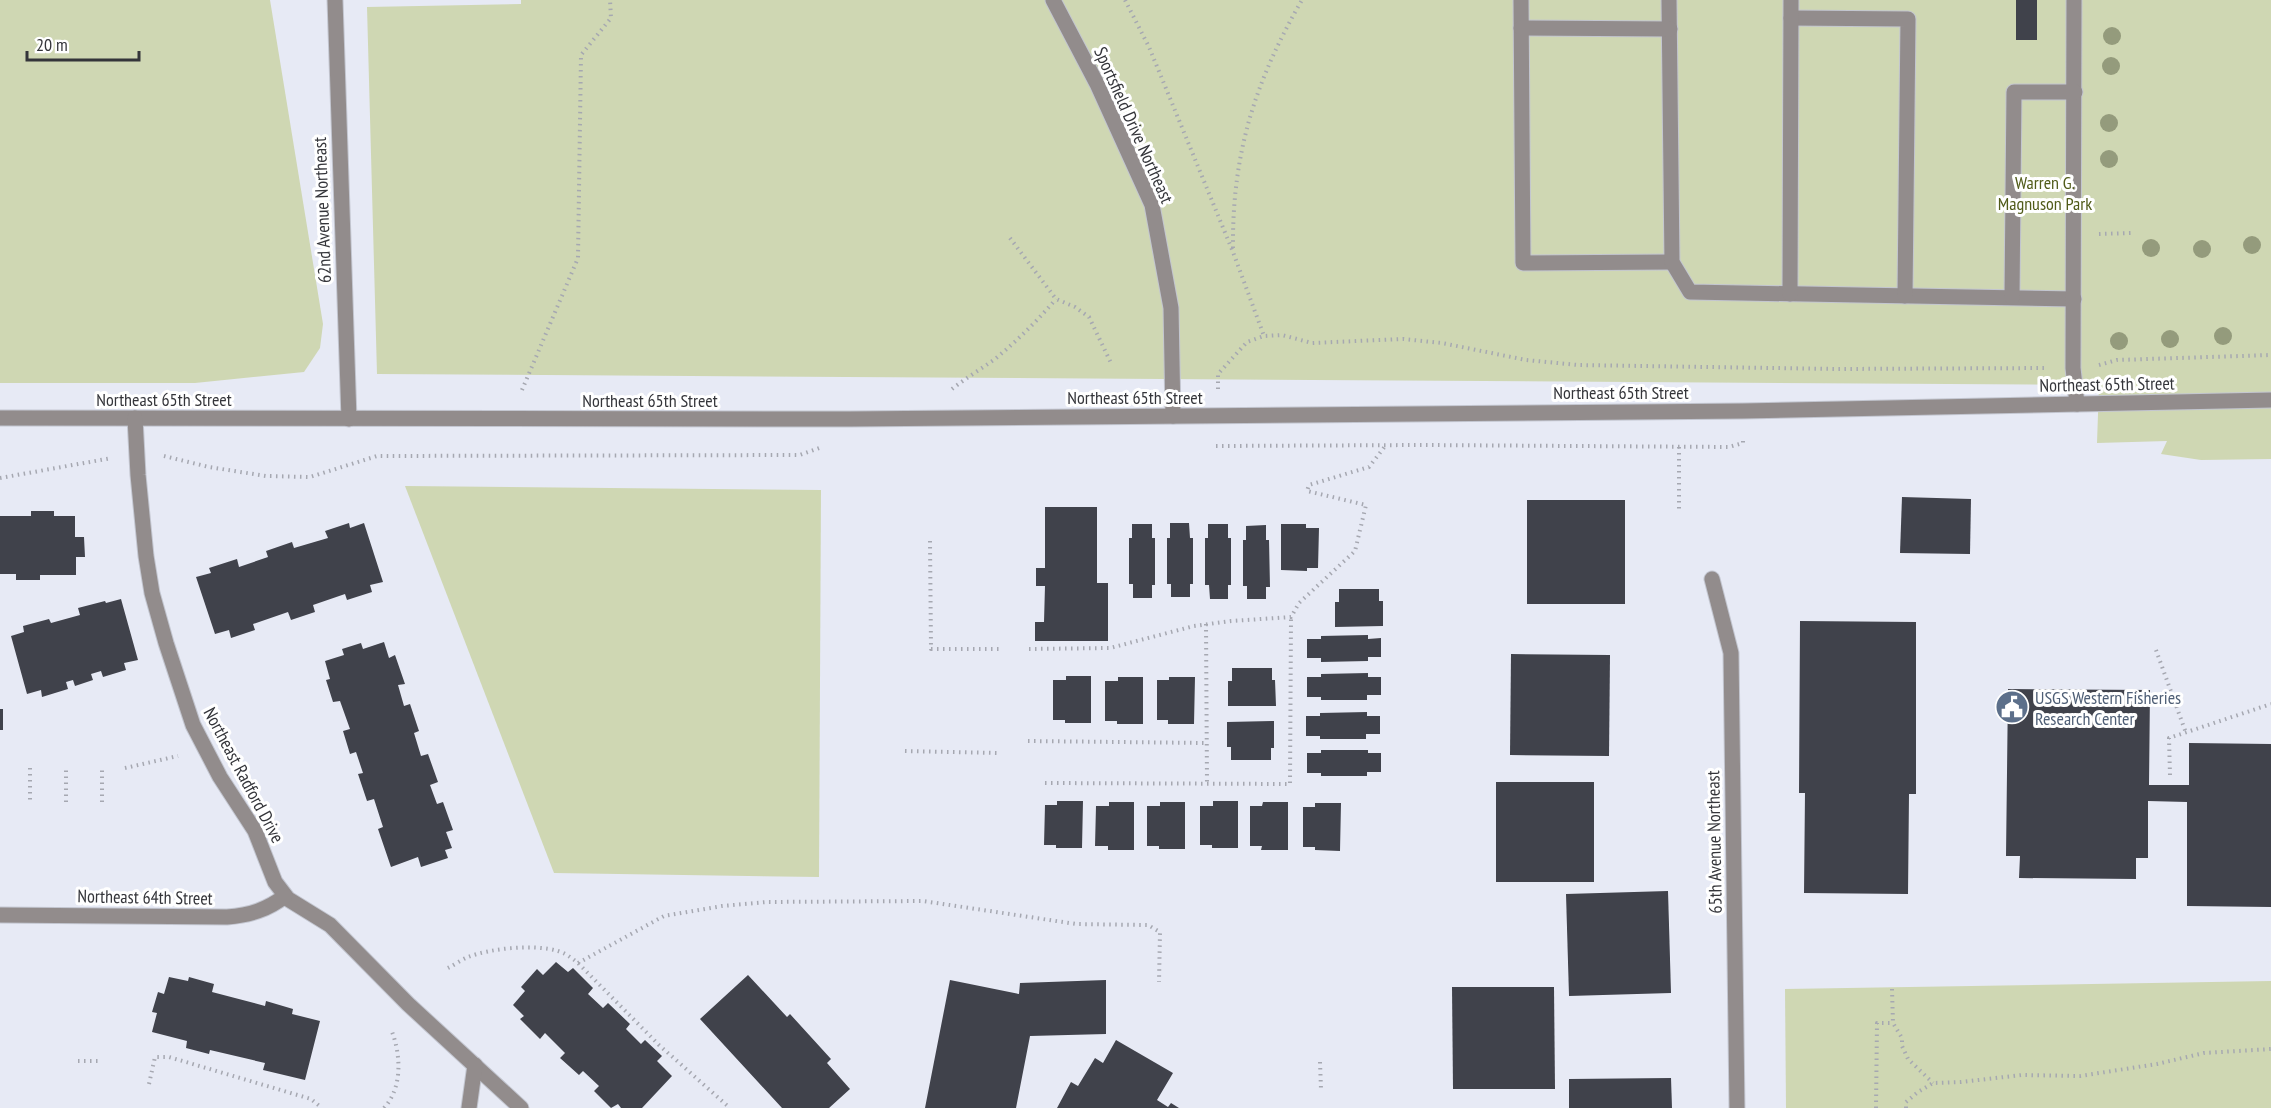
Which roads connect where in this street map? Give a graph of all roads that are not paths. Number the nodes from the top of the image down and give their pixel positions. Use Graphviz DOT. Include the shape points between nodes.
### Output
graph roads {
  1 [pos="335,0"];
  2 [pos="1053,0"];
  3 [pos="1521,0"];
  4 [pos="1670,0"];
  5 [pos="1791,0"];
  6 [pos="2074,0"];
  7 [pos="1791,18"];
  8 [pos="1521,28"];
  9 [pos="1670,29"];
  10 [pos="2075,92"];
  11 [pos="1672,262"];
  12 [pos="1790,294"];
  13 [pos="1905,296"];
  14 [pos="2012,297"];
  15 [pos="2074,299"];
  16 [pos="2271,400"];
  17 [pos="2077,404"];
  18 [pos="1173,416"];
  19 [pos="0,418"];
  20 [pos="135,418"];
  21 [pos="349,419"];
  22 [pos="1712,579"];
  23 [pos="285,896"];
  24 [pos="0,915"];
  25 [pos="475,1065"];
  26 [pos="469,1108"];
  27 [pos="521,1108"];
  28 [pos="1737,1108"];
  1 -- 21 [label="street, 62nd Avenue Northeast"];
  2 -- 18 [label="street, Sportsfield Drive Northeast" via="1097,84 1152,205 1171,308"];
  3 -- 8 [label="street"];
  4 -- 9 [label="street"];
  5 -- 7 [label="street"];
  6 -- 10 [label="street"];
  7 -- 12 [label="street"];
  7 -- 13 [label="street" via="1908,19"];
  8 -- 9 [label="street"];
  8 -- 11 [label="street" via="1523,263"];
  9 -- 11 [label="street"];
  10 -- 14 [label="street" via="2014,92"];
  10 -- 15 [label="street"];
  11 -- 12 [label="street" via="1690,292"];
  12 -- 13 [label="street"];
  13 -- 14 [label="street"];
  14 -- 15 [label="street"];
  15 -- 17 [label="street"];
  16 -- 17 [label="street, Northeast 65th Street"];
  17 -- 18 [label="street, Northeast 65th Street"];
  18 -- 21 [label="street, Northeast 65th Street"];
  19 -- 20 [label="street, Northeast 65th Street"];
  20 -- 21 [label="street, Northeast 65th Street"];
  20 -- 23 [label="street, Northeast Radford Drive" via="146,556 166,643 207,755 255,831 271,875"];
  22 -- 28 [label="street, 65th Avenue Northeast" via="1731,653"];
  23 -- 24 [label="street, Northeast 64th Street" via="265,910 237,916"];
  23 -- 25 [label="street, Northeast Radford Drive" via="330,925"];
  25 -- 26 [label="street"];
  25 -- 27 [label="street, Northeast Radford Drive"];
}
